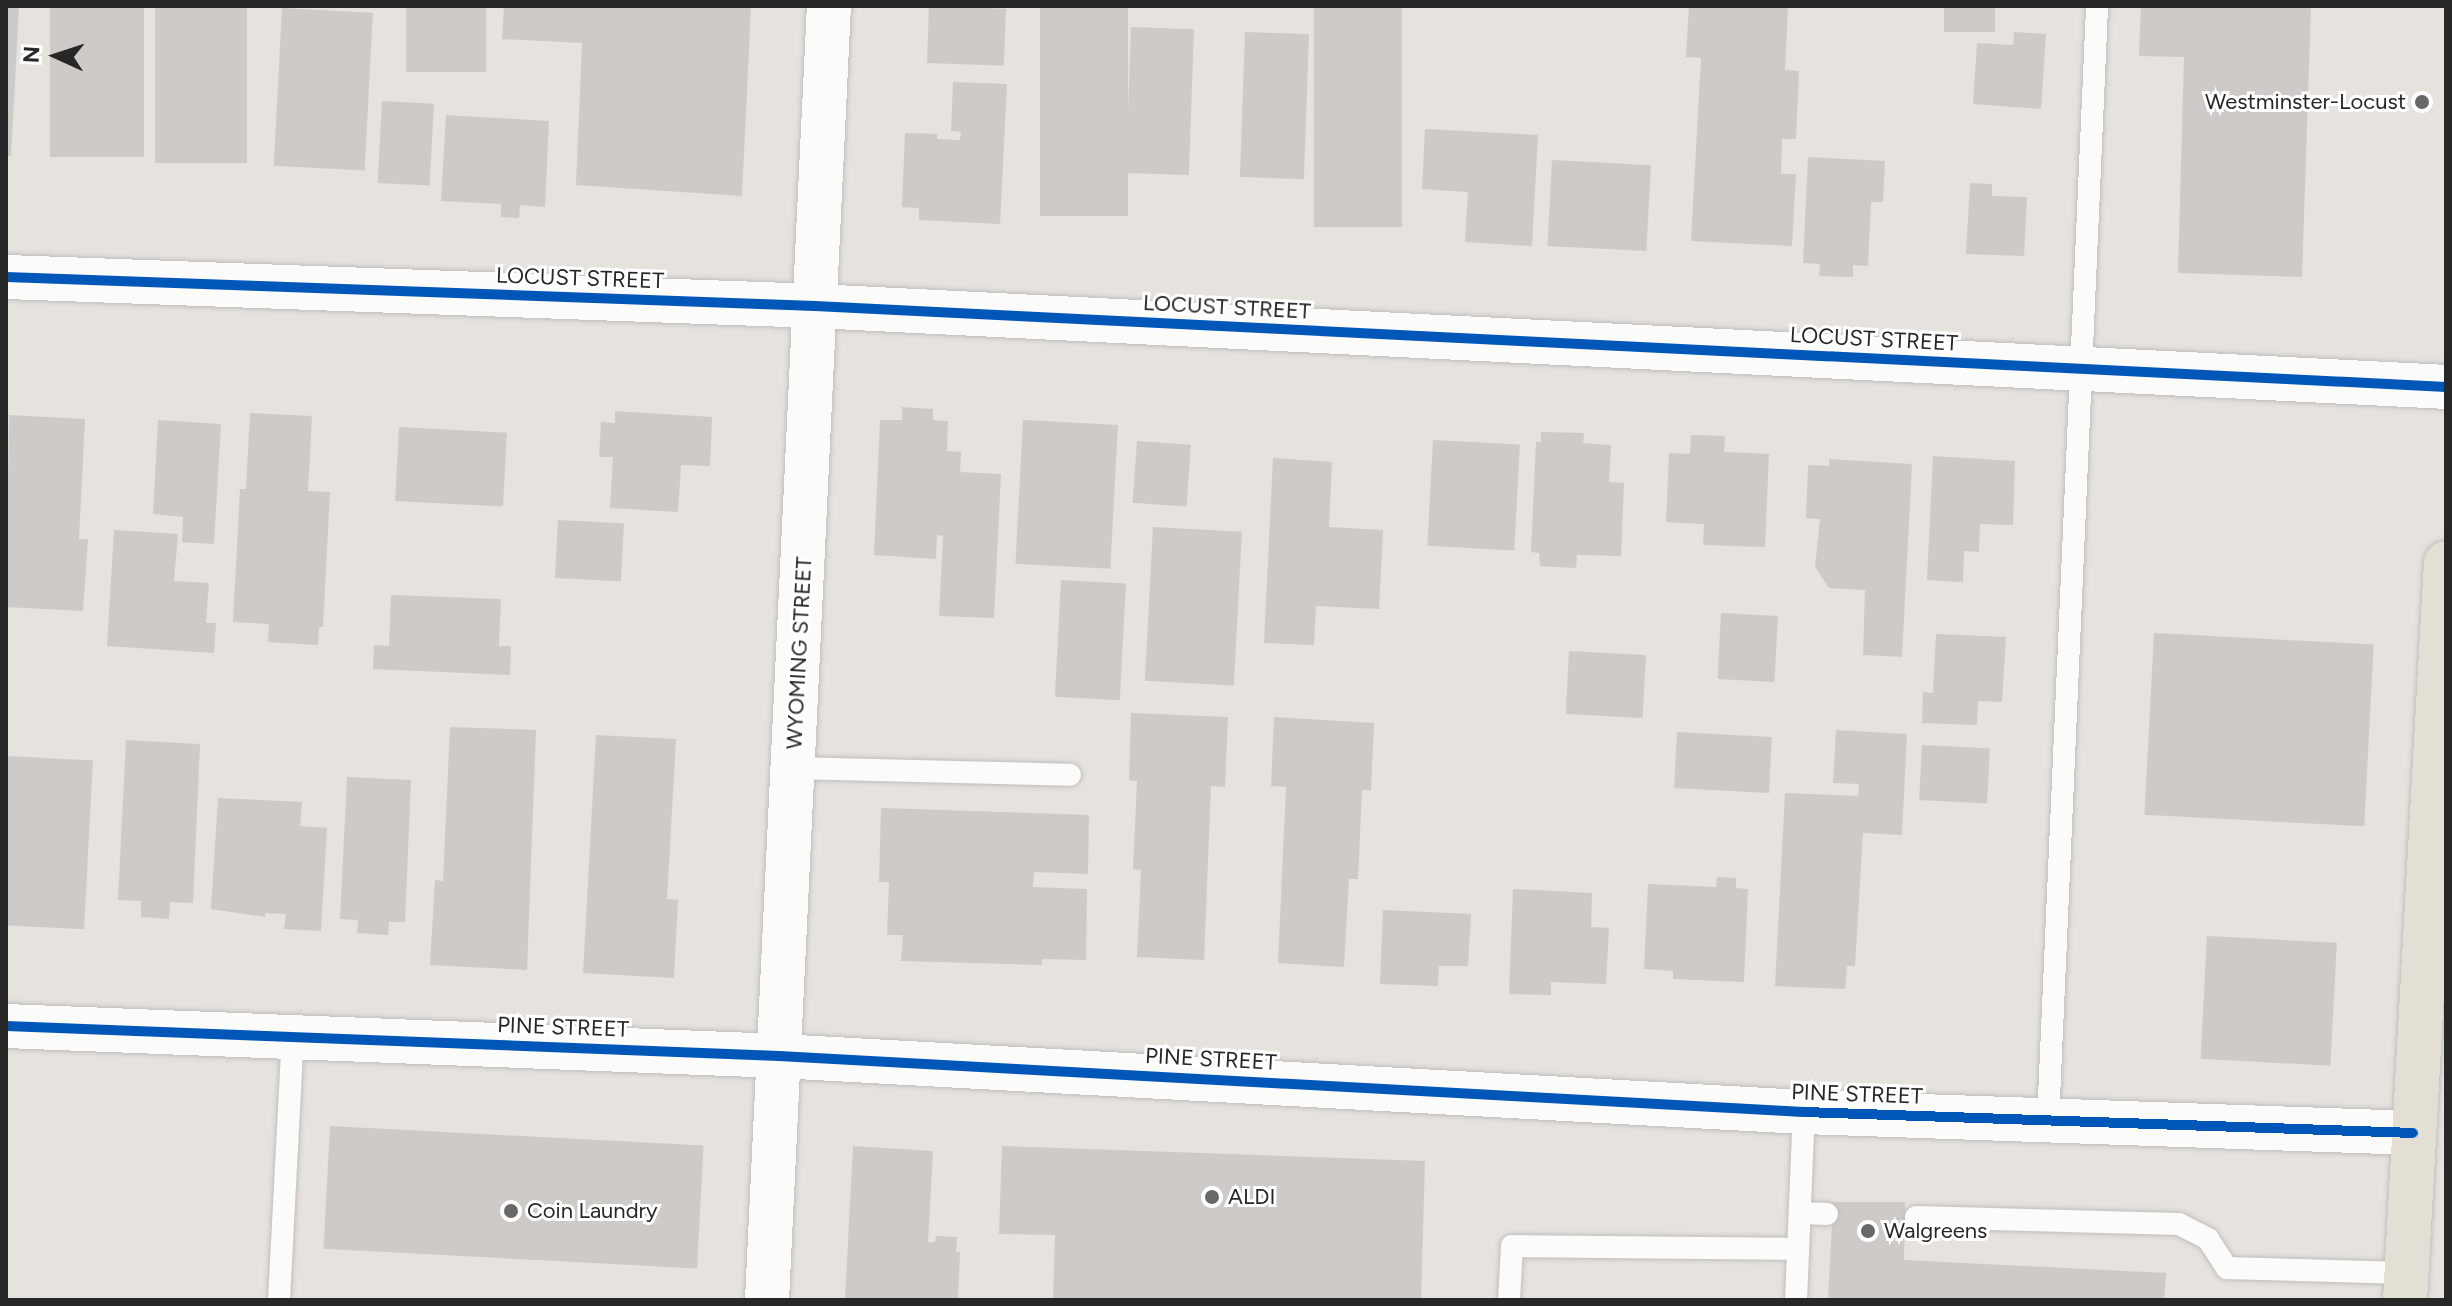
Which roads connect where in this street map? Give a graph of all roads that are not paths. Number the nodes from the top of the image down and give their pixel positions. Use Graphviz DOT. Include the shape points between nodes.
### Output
graph roads {
  1 [pos="829,6"];
  2 [pos="2097,6"];
  3 [pos="6,277"];
  4 [pos="815,306"];
  5 [pos="2082,369"];
  6 [pos="2446,387"];
  7 [pos="2445,591"];
  8 [pos="793,768"];
  9 [pos="1070,775"];
  10 [pos="2435,913"];
  11 [pos="6,1026"];
  12 [pos="293,1035"];
  13 [pos="779,1056"];
  14 [pos="1804,1112"];
  15 [pos="2048,1121"];
  16 [pos="2413,1133"];
  17 [pos="1800,1213"];
  18 [pos="1827,1214"];
  19 [pos="1916,1217"];
  20 [pos="1798,1249"];
  21 [pos="2405,1286"];
  22 [pos="279,1300"];
  23 [pos="767,1300"];
  24 [pos="1509,1300"];
  25 [pos="1796,1300"];
  1 -- 4 [label="street, WYOMING STREET"];
  2 -- 5 [label="lane"];
  3 -- 4 [label="street, LOCUST STREET"];
  4 -- 5 [label="street, LOCUST STREET"];
  4 -- 8 [label="street, WYOMING STREET"];
  5 -- 6 [label="street, LOCUST STREET"];
  5 -- 15 [label="lane"];
  7 -- 10 [label="main road"];
  8 -- 9 [label="lane"];
  8 -- 13 [label="street, WYOMING STREET"];
  10 -- 16 [label="main road"];
  11 -- 12 [label="street, PINE STREET"];
  12 -- 13 [label="street, PINE STREET"];
  12 -- 22 [label="lane"];
  13 -- 14 [label="street, PINE STREET"];
  13 -- 23 [label="street, WYOMING STREET"];
  14 -- 15 [label="street, PINE STREET"];
  14 -- 17 [label="lane"];
  15 -- 16 [label="street, PINE STREET"];
  16 -- 21 [label="main road"];
  17 -- 18 [label="lane"];
  17 -- 20 [label="lane"];
  19 -- 21 [label="lane" via="2179,1224 2208,1239 2227,1268"];
  20 -- 24 [label="lane" via="1512,1246"];
  20 -- 25 [label="lane"];
}
